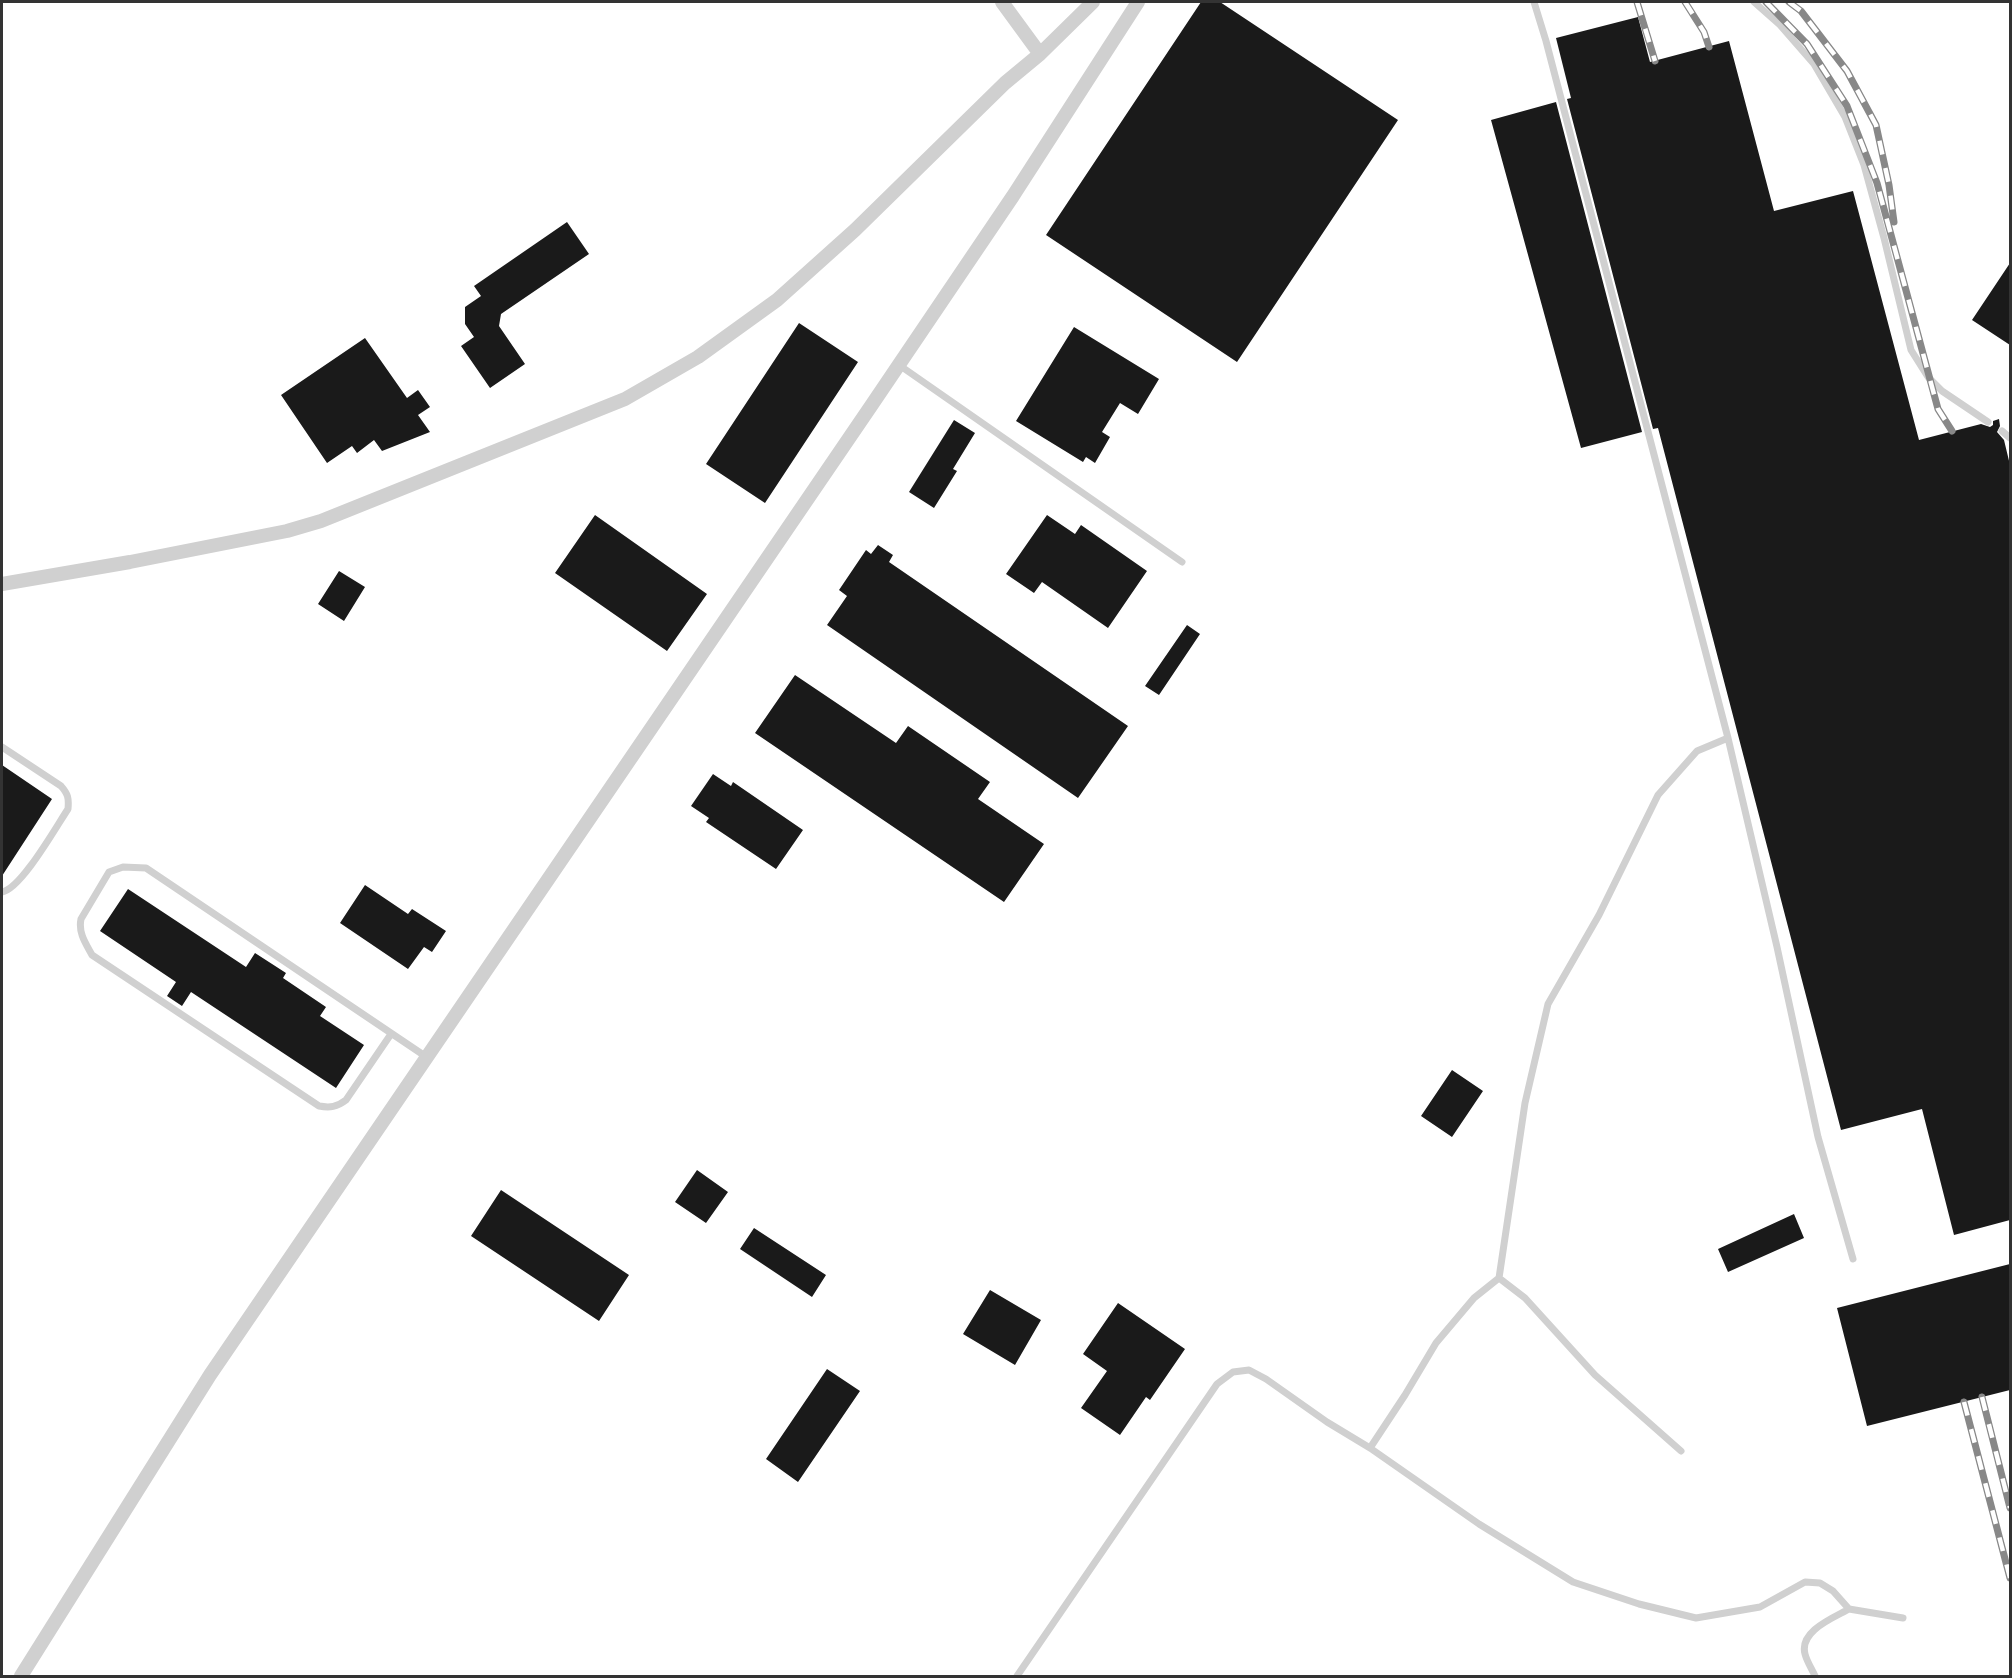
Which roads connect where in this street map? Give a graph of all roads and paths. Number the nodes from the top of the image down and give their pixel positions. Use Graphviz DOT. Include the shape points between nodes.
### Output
graph roads {
  1 [pos="1002,2"];
  2 [pos="1093,2"];
  3 [pos="1138,2"];
  4 [pos="1534,2"];
  5 [pos="1754,2"];
  6 [pos="1040,54"];
  7 [pos="899,365"];
  8 [pos="1988,422"];
  9 [pos="2002,432"];
  10 [pos="2010,438"];
  11 [pos="1182,562"];
  12 [pos="2,584"];
  13 [pos="1728,738"];
  14 [pos="2,747"];
  15 [pos="2,892"];
  16 [pos="391,1034"];
  17 [pos="428,1058"];
  18 [pos="1853,1259"];
  19 [pos="1498,1278"];
  20 [pos="1371,1448"];
  21 [pos="1681,1451"];
  22 [pos="1849,1609"];
  23 [pos="1903,1618"];
  24 [pos="21,1677"];
  25 [pos="1017,1677"];
  26 [pos="1815,1677"];
  1 -- 6 [label="street"];
  2 -- 6 [label="street"];
  3 -- 7 [label="street"];
  4 -- 13 [label="lane"];
  5 -- 8 [label="lane" via="1814,64 1845,117 1870,186 1911,350 1935,384"];
  6 -- 12 [label="street" via="777,300 698,357 625,399 321,521 164,556"];
  7 -- 11 [label="lane"];
  7 -- 17 [label="street"];
  9 -- 10 [label="lane"];
  13 -- 18 [label="lane" via="1818,1137"];
  13 -- 19 [label="lane" via="1697,751 1658,795 1599,915 1548,1004 1525,1102"];
  14 -- 15 [label="lane" via="61,786 69,802 26,872"];
  16 -- 16 [label="lane" via="146,868 123,867 109,872 81,920 81,934 92,955 319,1106 330,1108 346,1100"];
  16 -- 17 [label="lane"];
  17 -- 24 [label="street" via="210,1375"];
  19 -- 20 [label="lane" via="1474,1298 1436,1343"];
  19 -- 21 [label="lane" via="1525,1298 1594,1376"];
  20 -- 22 [label="lane" via="1479,1524 1573,1581 1638,1604 1696,1618 1760,1607 1805,1582 1820,1583"];
  20 -- 25 [label="lane" via="1266,1379 1249,1370 1233,1372 1217,1384"];
  22 -- 23 [label="lane"];
  22 -- 26 [label="lane" via="1816,1628 1806,1639 1804,1652"];
}
